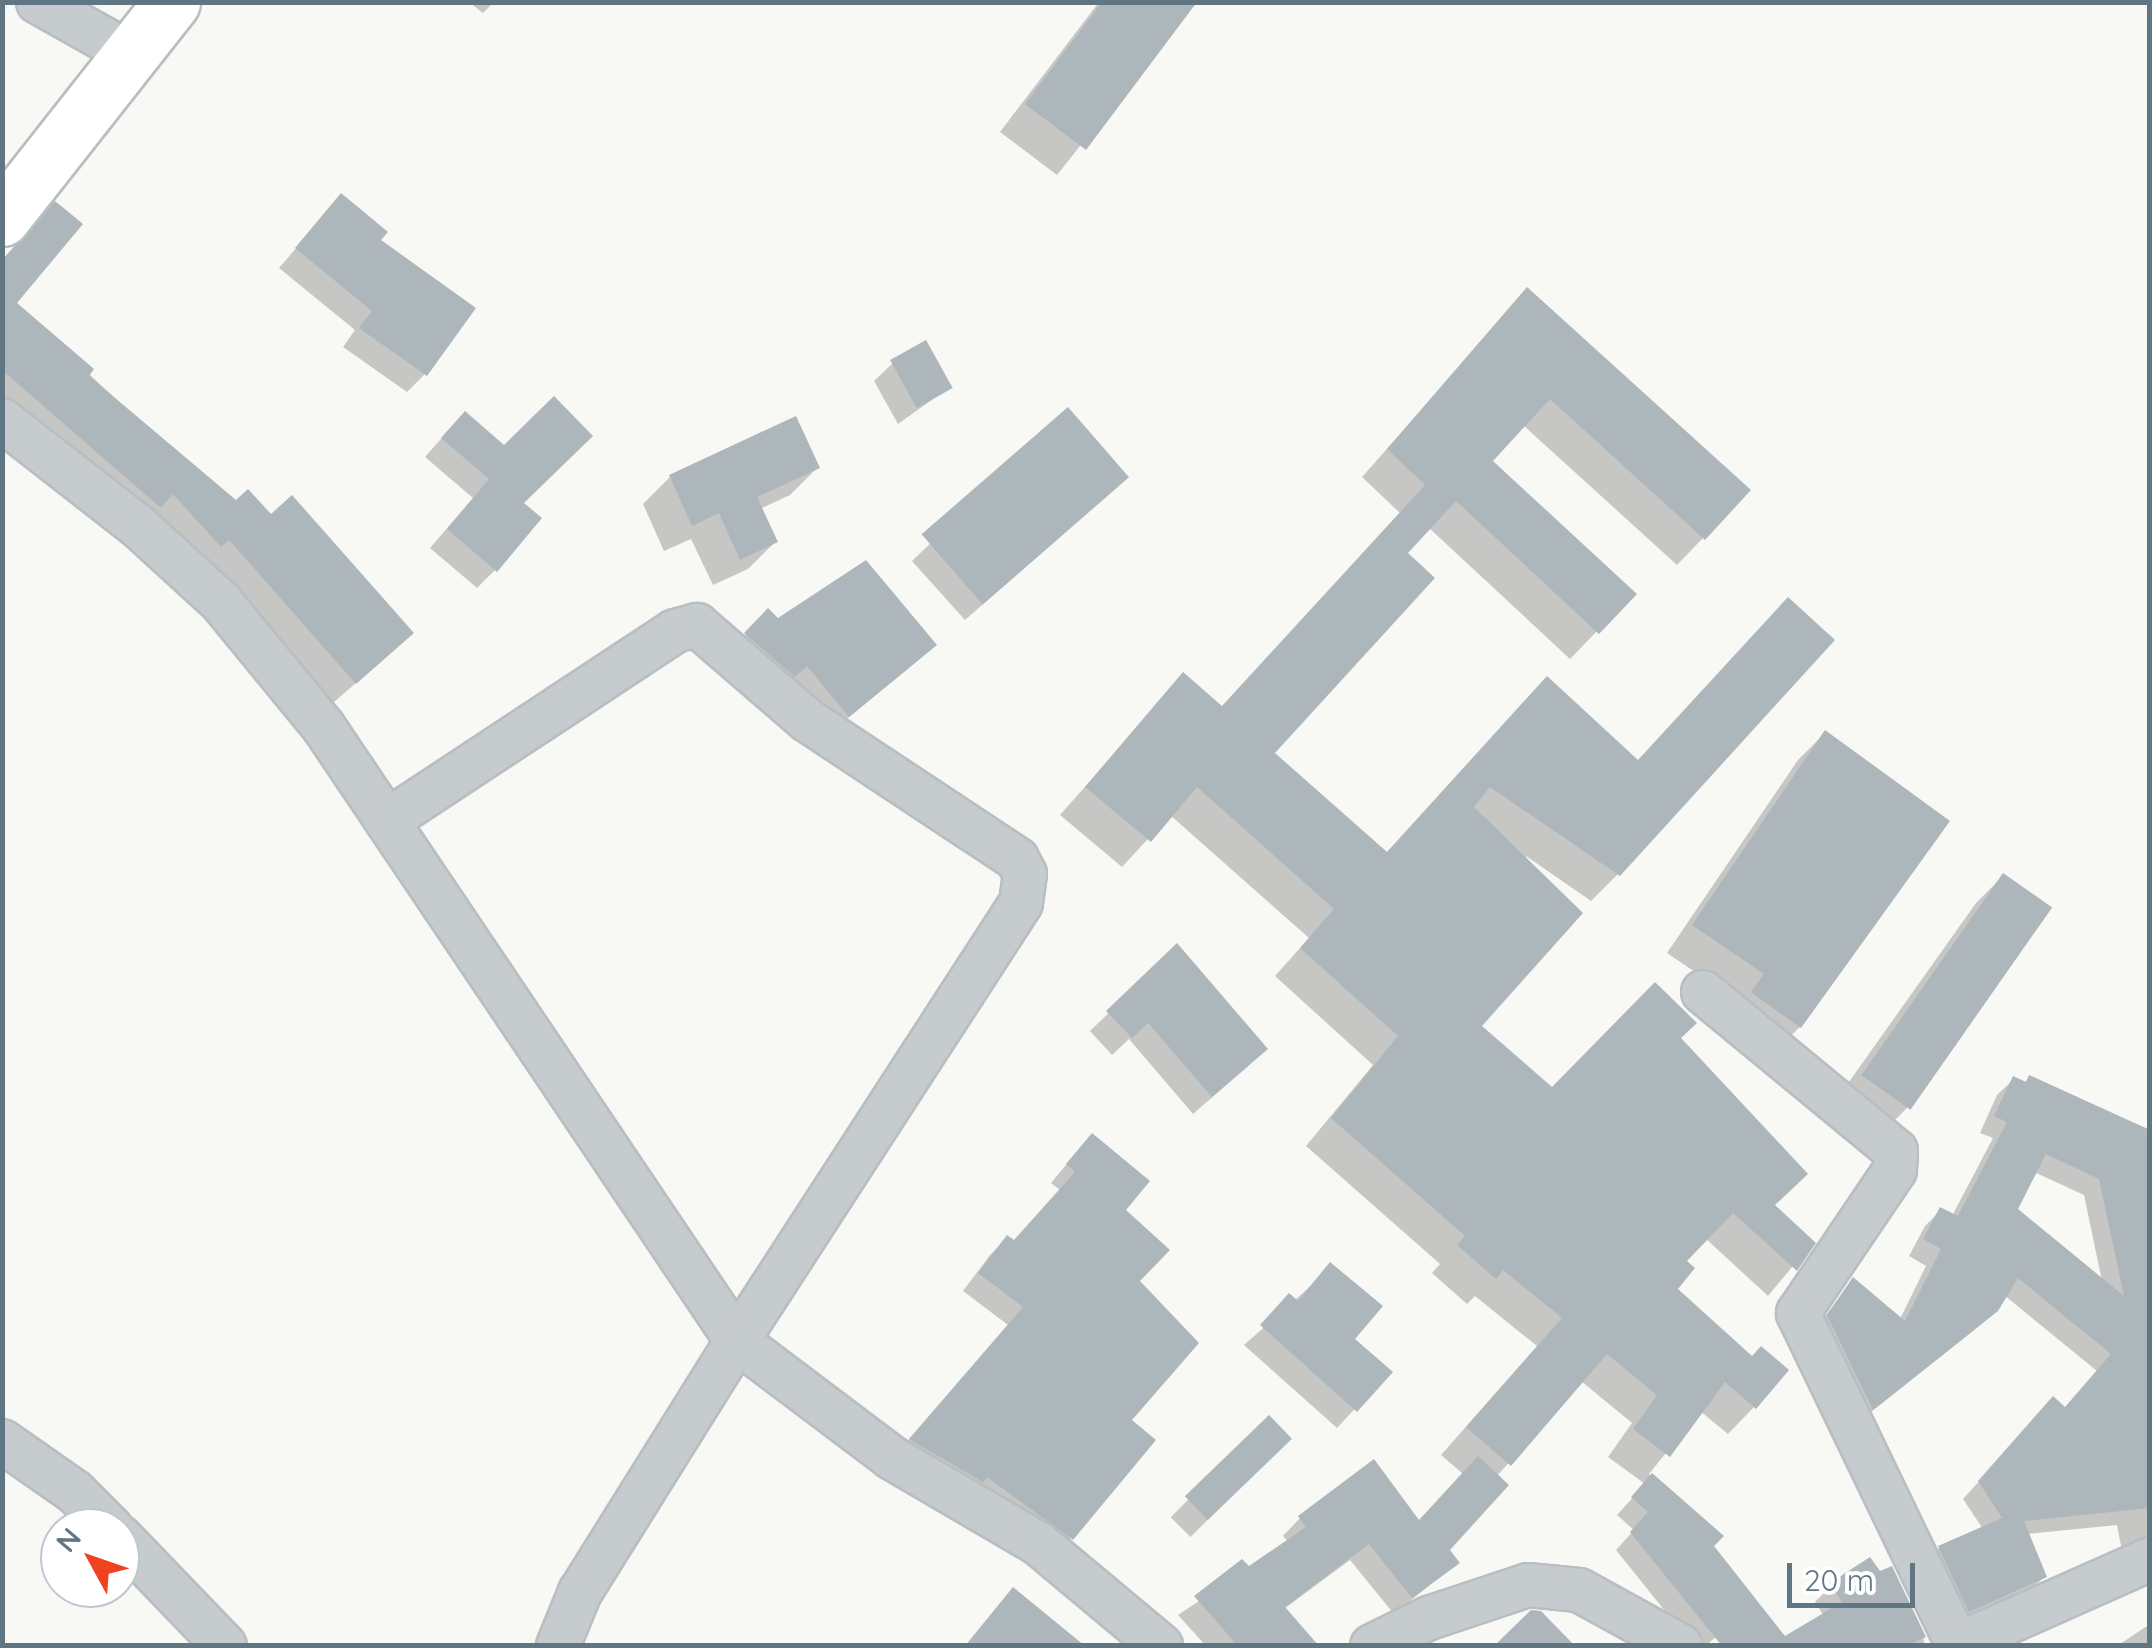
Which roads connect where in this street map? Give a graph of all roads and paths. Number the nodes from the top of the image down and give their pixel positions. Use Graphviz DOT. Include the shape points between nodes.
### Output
graph roads {
  1 [pos="38,2"];
  2 [pos="172,2"];
  3 [pos="129,53"];
  4 [pos="2,218"];
  5 [pos="2,420"];
  6 [pos="387,821"];
  7 [pos="1702,992"];
  8 [pos="737,1341"];
  9 [pos="2,1442"];
  10 [pos="91,1508"];
  11 [pos="140,1558"];
  12 [pos="2150,1559"];
  13 [pos="1957,1645"];
  14 [pos="225,1646"];
  15 [pos="558,1646"];
  16 [pos="1161,1646"];
  17 [pos="1372,1646"];
  18 [pos="1681,1646"];
  1 -- 3 [label="street"];
  2 -- 3 [label="street"];
  3 -- 4 [label="street"];
  5 -- 6 [label="street" via="138,527 220,602 323,726"];
  6 -- 8 [label="street"];
  6 -- 8 [label="street" via="675,630 697,625 808,720 1017,859 1025,874 1021,903"];
  7 -- 13 [label="street" via="1896,1151 1894,1170 1798,1312"];
  8 -- 15 [label="street" via="580,1592"];
  8 -- 16 [label="street" via="892,1458 1039,1544"];
  9 -- 10 [label="street"];
  11 -- 14 [label="street"];
  12 -- 13 [label="street"];
  17 -- 18 [label="street" via="1429,1618 1528,1585 1579,1590"];
}
